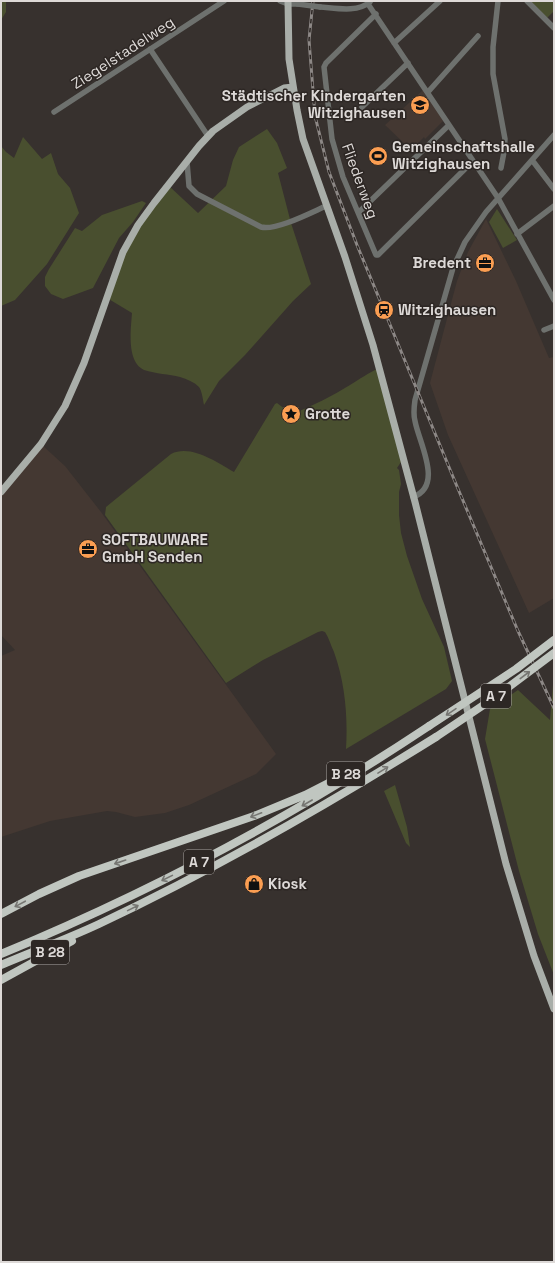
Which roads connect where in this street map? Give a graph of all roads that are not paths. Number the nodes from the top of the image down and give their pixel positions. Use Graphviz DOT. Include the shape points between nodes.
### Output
graph roads {
  1 [pos="224,1"];
  2 [pos="280,1"];
  3 [pos="440,1"];
  4 [pos="498,1"];
  5 [pos="527,1"];
  6 [pos="288,2"];
  7 [pos="369,2"];
  8 [pos="376,14"];
  9 [pos="554,28"];
  10 [pos="478,36"];
  11 [pos="394,43"];
  12 [pos="150,49"];
  13 [pos="408,63"];
  14 [pos="293,87"];
  15 [pos="428,92"];
  16 [pos="362,107"];
  17 [pos="54,112"];
  18 [pos="449,124"];
  19 [pos="554,135"];
  20 [pos="208,136"];
  21 [pos="532,160"];
  22 [pos="473,161"];
  23 [pos="187,162"];
  24 [pos="501,168"];
  25 [pos="554,189"];
  26 [pos="498,198"];
  27 [pos="326,206"];
  28 [pos="554,206"];
  29 [pos="359,212"];
  30 [pos="518,234"];
  31 [pos="554,300"];
  32 [pos="554,326"];
  33 [pos="544,330"];
  34 [pos="1,492"];
  35 [pos="413,497"];
  36 [pos="554,640"];
  37 [pos="554,653"];
  38 [pos="388,754"];
  39 [pos="1,914"];
  40 [pos="98,925"];
  41 [pos="1,954"];
  42 [pos="1,965"];
  43 [pos="1,980"];
  44 [pos="554,1009"];
  1 -- 12 [label="street, Ziegelstadelweg"];
  2 -- 6 [label="street"];
  3 -- 11 [label="street"];
  4 -- 24 [label="street" via="493,74 504,139"];
  5 -- 9 [label="street"];
  6 -- 7 [label="street, bridge" via="350,9"];
  6 -- 14 [label="main road" via="288,45"];
  7 -- 8 [label="street"];
  8 -- 11 [label="street"];
  8 -- 29 [label="street, Fliederweg" via="324,67 332,139 343,177"];
  10 -- 15 [label="street"];
  11 -- 13 [label="street"];
  12 -- 17 [label="street, Ziegelstadelweg"];
  12 -- 20 [label="street"];
  13 -- 15 [label="street"];
  13 -- 16 [label="street"];
  14 -- 20 [label="main road" via="284,88 247,107"];
  14 -- 27 [label="main road" via="303,139"];
  15 -- 18 [label="street"];
  18 -- 22 [label="street"];
  18 -- 29 [label="street"];
  19 -- 21 [label="street"];
  20 -- 23 [label="main road"];
  21 -- 25 [label="street"];
  21 -- 26 [label="street"];
  22 -- 26 [label="street"];
  22 -- 29 [label="street, Fliederweg" via="378,255"];
  23 -- 27 [label="street" via="189,186 197,194 261,227 276,226"];
  23 -- 34 [label="main road" via="138,225 123,252 84,363 65,406 41,444"];
  26 -- 30 [label="street"];
  26 -- 35 [label="street" via="474,228 453,268 415,400 415,422 429,476 424,490 420,495"];
  27 -- 35 [label="main road" via="373,345"];
  28 -- 30 [label="street"];
  30 -- 31 [label="street"];
  32 -- 33 [label="street"];
  35 -- 44 [label="main road" via="506,864 534,956"];
  36 -- 38 [label="highway, A 7, one-way, bridge" via="516,669"];
  40 -- 37 [label="highway, A 7, one-way, bridge" via="196,876 326,804 436,737"];
  38 -- 39 [label="highway, B 28, one-way" via="278,807 80,876"];
  38 -- 41 [label="highway, A 7, one-way" via="307,803 182,871"];
  40 -- 42 [label="highway, A 7"];
  40 -- 43 [label="highway, B 28" via="92,931"];
}
